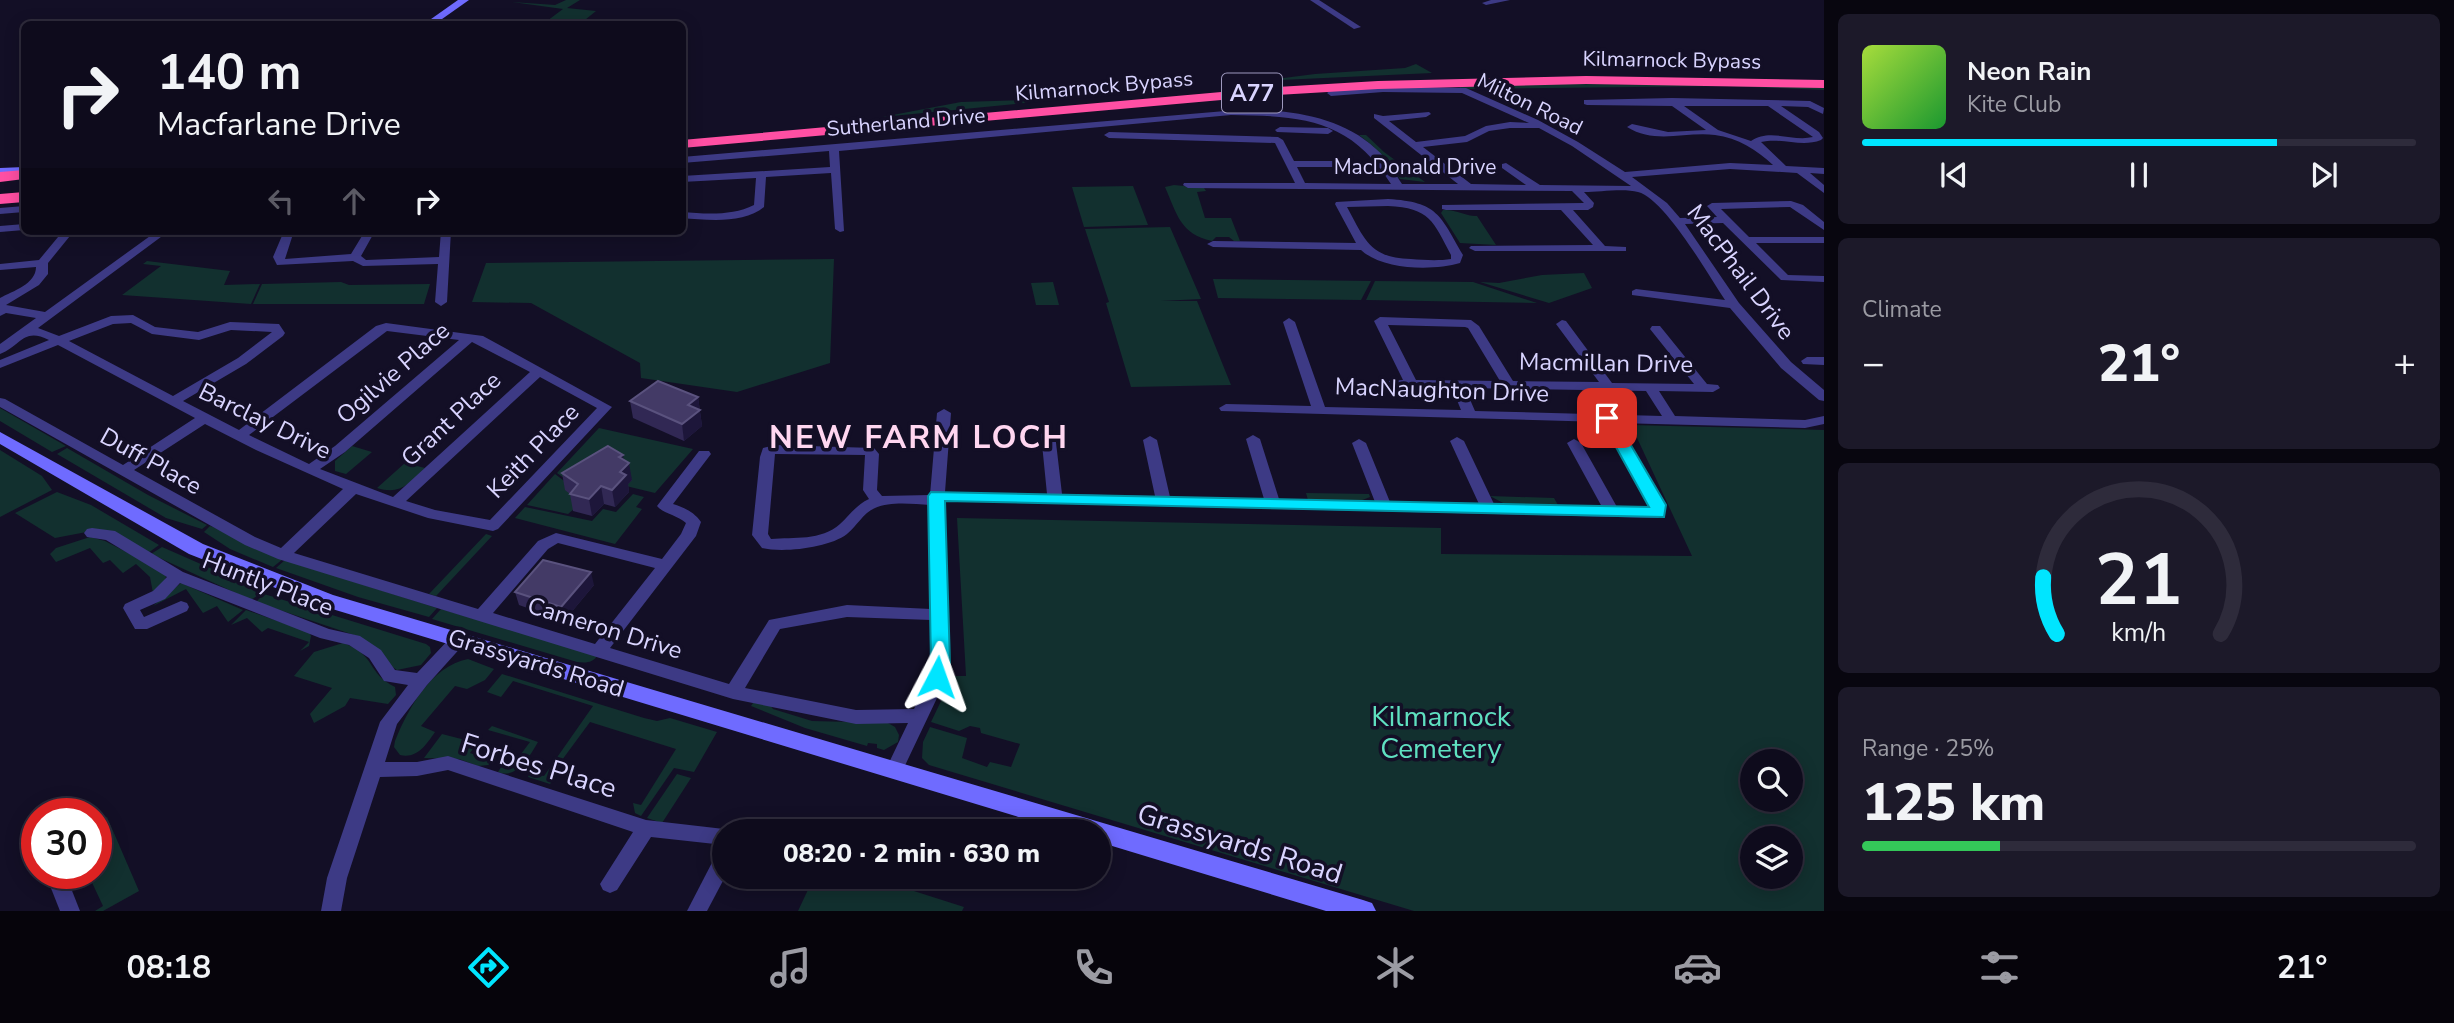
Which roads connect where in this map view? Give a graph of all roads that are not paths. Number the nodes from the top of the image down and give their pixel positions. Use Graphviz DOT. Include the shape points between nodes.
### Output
graph roads {
  1 [pos="464,0"];
  2 [pos="1314,0"];
  3 [pos="1506,0"];
  4 [pos="1486,3"];
  5 [pos="433,21"];
  6 [pos="1357,27"];
  7 [pos="1824,82"];
  8 [pos="1331,93"];
  9 [pos="1672,101"];
  10 [pos="1587,102"];
  11 [pos="1770,103"];
  12 [pos="1823,111"];
  13 [pos="1426,114"];
  14 [pos="1542,126"];
  15 [pos="1632,127"];
  16 [pos="1278,131"];
  17 [pos="1328,131"];
  18 [pos="1715,132"];
  19 [pos="1109,135"];
  20 [pos="686,138"];
  21 [pos="686,144"];
  22 [pos="1415,145"];
  23 [pos="1758,145"];
  24 [pos="834,148"];
  25 [pos="686,160"];
  26 [pos="1291,164"];
  27 [pos="1360,164"];
  28 [pos="1506,166"];
  29 [pos="1783,169"];
  30 [pos="835,170"];
  31 [pos="1800,170"];
  32 [pos="1824,171"];
  33 [pos="21,173"];
  34 [pos="761,173"];
  35 [pos="0,174"];
  36 [pos="1623,175"];
  37 [pos="686,179"];
  38 [pos="21,183"];
  39 [pos="0,184"];
  40 [pos="1188,185"];
  41 [pos="1301,186"];
  42 [pos="1398,186"];
  43 [pos="1467,186"];
  44 [pos="1372,187"];
  45 [pos="1536,187"];
  46 [pos="1574,187"];
  47 [pos="21,188"];
  48 [pos="1642,189"];
  49 [pos="0,190"];
  50 [pos="1824,190"];
  51 [pos="21,197"];
  52 [pos="0,199"];
  53 [pos="1382,204"];
  54 [pos="1446,207"];
  55 [pos="1564,208"];
  56 [pos="21,209"];
  57 [pos="0,211"];
  58 [pos="686,215"];
  59 [pos="1677,220"];
  60 [pos="1724,220"];
  61 [pos="1821,225"];
  62 [pos="21,227"];
  63 [pos="0,229"];
  64 [pos="840,229"];
  65 [pos="66,235"];
  66 [pos="158,235"];
  67 [pos="287,235"];
  68 [pos="368,235"];
  69 [pos="445,235"];
  70 [pos="1745,240"];
  71 [pos="1824,240"];
  72 [pos="1213,244"];
  73 [pos="1365,247"];
  74 [pos="1475,248"];
  75 [pos="1602,249"];
  76 [pos="1622,249"];
  77 [pos="355,257"];
  78 [pos="442,260"];
  79 [pos="42,263"];
  80 [pos="0,267"];
  81 [pos="1824,279"];
  82 [pos="1636,293"];
  83 [pos="441,302"];
  84 [pos="1734,305"];
  85 [pos="2,310"];
  86 [pos="47,316"];
  87 [pos="1289,322"];
  88 [pos="1562,324"];
  89 [pos="1656,329"];
  90 [pos="29,331"];
  91 [pos="470,337"];
  92 [pos="60,341"];
  93 [pos="0,350"];
  94 [pos="1807,361"];
  95 [pos="1824,361"];
  96 [pos="0,364"];
  97 [pos="539,371"];
  98 [pos="1393,384"];
  99 [pos="1411,384"];
  100 [pos="1457,384"];
  101 [pos="1509,385"];
  102 [pos="1608,386"];
  103 [pos="1648,386"];
  104 [pos="1824,397"];
  105 [pos="174,401"];
  106 [pos="0,402"];
  107 [pos="1226,408"];
  108 [pos="1319,409"];
  109 [pos="944,413"];
  110 [pos="1469,414"];
  111 [pos="1607,418"];
  112 [pos="203,419"];
  113 [pos="1671,420"];
  114 [pos="1824,420"];
  115 [pos="1048,434"];
  116 [pos="240,436"];
  117 [pos="0,437"];
  118 [pos="1253,439"];
  119 [pos="1150,440"];
  120 [pos="1457,441"];
  121 [pos="1359,443"];
  122 [pos="1574,443"];
  123 [pos="704,454"];
  124 [pos="311,469"];
  125 [pos="123,471"];
  126 [pos="353,488"];
  127 [pos="937,498"];
  128 [pos="1055,499"];
  129 [pos="878,501"];
  130 [pos="1164,502"];
  131 [pos="395,503"];
  132 [pos="1273,504"];
  133 [pos="1384,506"];
  134 [pos="1489,510"];
  135 [pos="1613,513"];
  136 [pos="493,526"];
  137 [pos="92,533"];
  138 [pos="283,555"];
  139 [pos="665,565"];
  140 [pos="177,576"];
  141 [pos="181,607"];
  142 [pos="939,615"];
  143 [pos="481,616"];
  144 [pos="458,640"];
  145 [pos="599,651"];
  146 [pos="421,680"];
  147 [pos="733,692"];
  148 [pos="919,716"];
  149 [pos="372,770"];
  150 [pos="894,771"];
  151 [pos="1055,819"];
  152 [pos="646,828"];
  153 [pos="712,835"];
  154 [pos="1111,836"];
  155 [pos="712,882"];
  156 [pos="610,884"];
  157 [pos="61,889"];
  158 [pos="70,911"];
  159 [pos="331,911"];
  160 [pos="697,911"];
  161 [pos="1363,911"];
  1 -- 5 [label="main road"];
  2 -- 6 [label="street"];
  3 -- 4 [label="street"];
  7 -- 20 [label="highway, Kilmarnock Bypass / A77" via="1581,75 1372,80"];
  7 -- 21 [label="highway, Kilmarnock Bypass / A77" via="1586,80 1378,85"];
  8 -- 14 [label="street, Milton Road" via="1463,90"];
  9 -- 10 [label="street"];
  9 -- 11 [label="street"];
  9 -- 18 [label="street"];
  11 -- 12 [label="street" via="1810,104"];
  11 -- 23 [label="street" via="1818,138 1798,142 1765,137 1756,141"];
  13 -- 22 [label="street" via="1379,117"];
  14 -- 22 [label="street" via="1510,125 1486,129 1467,139"];
  14 -- 36 [label="street, Milton Road"];
  15 -- 18 [label="street" via="1668,135"];
  16 -- 17 [label="street"];
  16 -- 19 [label="street"];
  16 -- 26 [label="street"];
  18 -- 23 [label="street"];
  22 -- 43 [label="street"];
  23 -- 29 [label="street"];
  24 -- 25 [label="street, Sutherland Drive"];
  24 -- 30 [label="street"];
  24 -- 42 [label="street, Sutherland Drive" via="1261,112 1331,125 1358,139 1374,152"];
  26 -- 27 [label="street"];
  26 -- 41 [label="street"];
  28 -- 45 [label="street"];
  29 -- 31 [label="street"];
  29 -- 36 [label="street" via="1730,166"];
  30 -- 34 [label="street"];
  30 -- 64 [label="street"];
  31 -- 32 [label="street"];
  31 -- 50 [label="street"];
  33 -- 35 [label="highway"];
  34 -- 37 [label="street"];
  34 -- 58 [label="street" via="759,206 750,212"];
  36 -- 48 [label="street, MacPhail Drive"];
  38 -- 39 [label="highway"];
  40 -- 41 [label="street, MacDonald Drive"];
  41 -- 44 [label="street, MacDonald Drive"];
  42 -- 43 [label="street, MacDonald Drive"];
  42 -- 44 [label="street, MacDonald Drive"];
  43 -- 45 [label="street, MacDonald Drive"];
  44 -- 53 [label="street"];
  45 -- 46 [label="street, MacDonald Drive"];
  46 -- 48 [label="street, MacDonald Drive"];
  46 -- 55 [label="street" via="1589,205"];
  47 -- 49 [label="highway"];
  48 -- 59 [label="street, MacPhail Drive"];
  51 -- 52 [label="highway"];
  53 -- 73 [label="street" via="1340,204"];
  53 -- 73 [label="street" via="1422,207 1433,215 1457,255 1456,261 1385,262"];
  54 -- 55 [label="street" via="1469,211"];
  55 -- 75 [label="street"];
  56 -- 57 [label="street"];
  59 -- 60 [label="street"];
  59 -- 84 [label="street, MacPhail Drive"];
  60 -- 61 [label="street" via="1712,206 1791,204"];
  60 -- 70 [label="street"];
  62 -- 63 [label="street"];
  65 -- 79 [label="street"];
  66 -- 86 [label="street"];
  67 -- 77 [label="street" via="281,263"];
  68 -- 77 [label="street"];
  69 -- 78 [label="street"];
  70 -- 71 [label="street"];
  70 -- 81 [label="street" via="1785,278"];
  72 -- 73 [label="street"];
  74 -- 75 [label="street" via="1498,252"];
  75 -- 76 [label="street"];
  77 -- 78 [label="street" via="363,264"];
  78 -- 83 [label="street"];
  79 -- 80 [label="street"];
  79 -- 85 [label="street" via="42,274 35,283 2,302"];
  82 -- 84 [label="street"];
  84 -- 104 [label="street, MacPhail Drive" via="1786,365"];
  85 -- 86 [label="street"];
  86 -- 90 [label="street"];
  87 -- 108 [label="street"];
  88 -- 102 [label="street"];
  89 -- 103 [label="street, Macmillan Drive" via="1708,387"];
  90 -- 92 [label="street, Barclay Drive"];
  90 -- 93 [label="street"];
  91 -- 97 [label="street"];
  91 -- 116 [label="street" via="382,328"];
  91 -- 124 [label="street, Ogilvie Place"];
  92 -- 96 [label="street"];
  92 -- 105 [label="street, Barclay Drive"];
  92 -- 105 [label="street" via="111,320 133,320 152,330 199,336 230,326 275,327 279,333 242,361"];
  94 -- 95 [label="street"];
  97 -- 131 [label="street, Grant Place"];
  97 -- 136 [label="street, Keith Place" via="605,407"];
  98 -- 99 [label="street, Macmillan Drive"];
  99 -- 100 [label="street, Macmillan Drive"];
  99 -- 101 [label="street" via="1380,321 1467,323"];
  100 -- 101 [label="street, Macmillan Drive"];
  100 -- 110 [label="street"];
  101 -- 102 [label="street, Macmillan Drive"];
  102 -- 103 [label="street, Macmillan Drive"];
  103 -- 113 [label="street"];
  105 -- 112 [label="street, Barclay Drive"];
  106 -- 125 [label="street, Duff Place"];
  107 -- 108 [label="street, MacNaughton Drive"];
  108 -- 110 [label="street, MacNaughton Drive"];
  109 -- 127 [label="street"];
  110 -- 111 [label="street, MacNaughton Drive"];
  111 -- 113 [label="street, MacNaughton Drive"];
  111 -- 135 [label="street" via="1658,513"];
  112 -- 116 [label="street, Barclay Drive"];
  112 -- 125 [label="street"];
  113 -- 114 [label="street, MacNaughton Drive" via="1805,424"];
  115 -- 128 [label="street"];
  116 -- 124 [label="street, Barclay Drive"];
  117 -- 144 [label="main road, Grassyards Road" via="196,549 326,600"];
  118 -- 132 [label="street"];
  119 -- 130 [label="street"];
  120 -- 134 [label="street"];
  121 -- 133 [label="street"];
  122 -- 135 [label="street"];
  123 -- 139 [label="street" via="664,506 694,522"];
  124 -- 126 [label="street, Barclay Drive"];
  125 -- 138 [label="street, Duff Place"];
  126 -- 131 [label="street, Barclay Drive"];
  126 -- 138 [label="street"];
  127 -- 128 [label="street"];
  127 -- 129 [label="street"];
  127 -- 142 [label="street"];
  128 -- 130 [label="street"];
  129 -- 129 [label="street" via="831,538 767,544 760,535 768,451 869,451 870,491"];
  130 -- 132 [label="street"];
  131 -- 136 [label="street, Barclay Drive"];
  132 -- 133 [label="street"];
  133 -- 134 [label="street"];
  134 -- 135 [label="street"];
  137 -- 140 [label="street, Huntly Place" via="110,535"];
  138 -- 143 [label="street, Cameron Drive"];
  139 -- 143 [label="street" via="556,538 543,545"];
  139 -- 145 [label="street"];
  140 -- 141 [label="street" via="159,595 131,608 141,625"];
  140 -- 146 [label="street, Huntly Place" via="326,634 354,640 375,654 390,676"];
  142 -- 147 [label="street" via="847,611 775,624"];
  142 -- 148 [label="street" via="940,663"];
  143 -- 145 [label="street, Cameron Drive"];
  144 -- 146 [label="street"];
  144 -- 150 [label="main road, Grassyards Road"];
  145 -- 147 [label="street, Cameron Drive"];
  146 -- 149 [label="street" via="389,722"];
  147 -- 148 [label="street, Cameron Drive" via="856,717"];
  148 -- 150 [label="street"];
  149 -- 152 [label="street, Forbes Place" via="448,763"];
  149 -- 159 [label="street"];
  150 -- 151 [label="main road, Grassyards Road"];
  152 -- 153 [label="street, Forbes Place"];
  152 -- 156 [label="street"];
  154 -- 161 [label="main road, Grassyards Road"];
  155 -- 160 [label="street"];
  157 -- 158 [label="street"];
}
